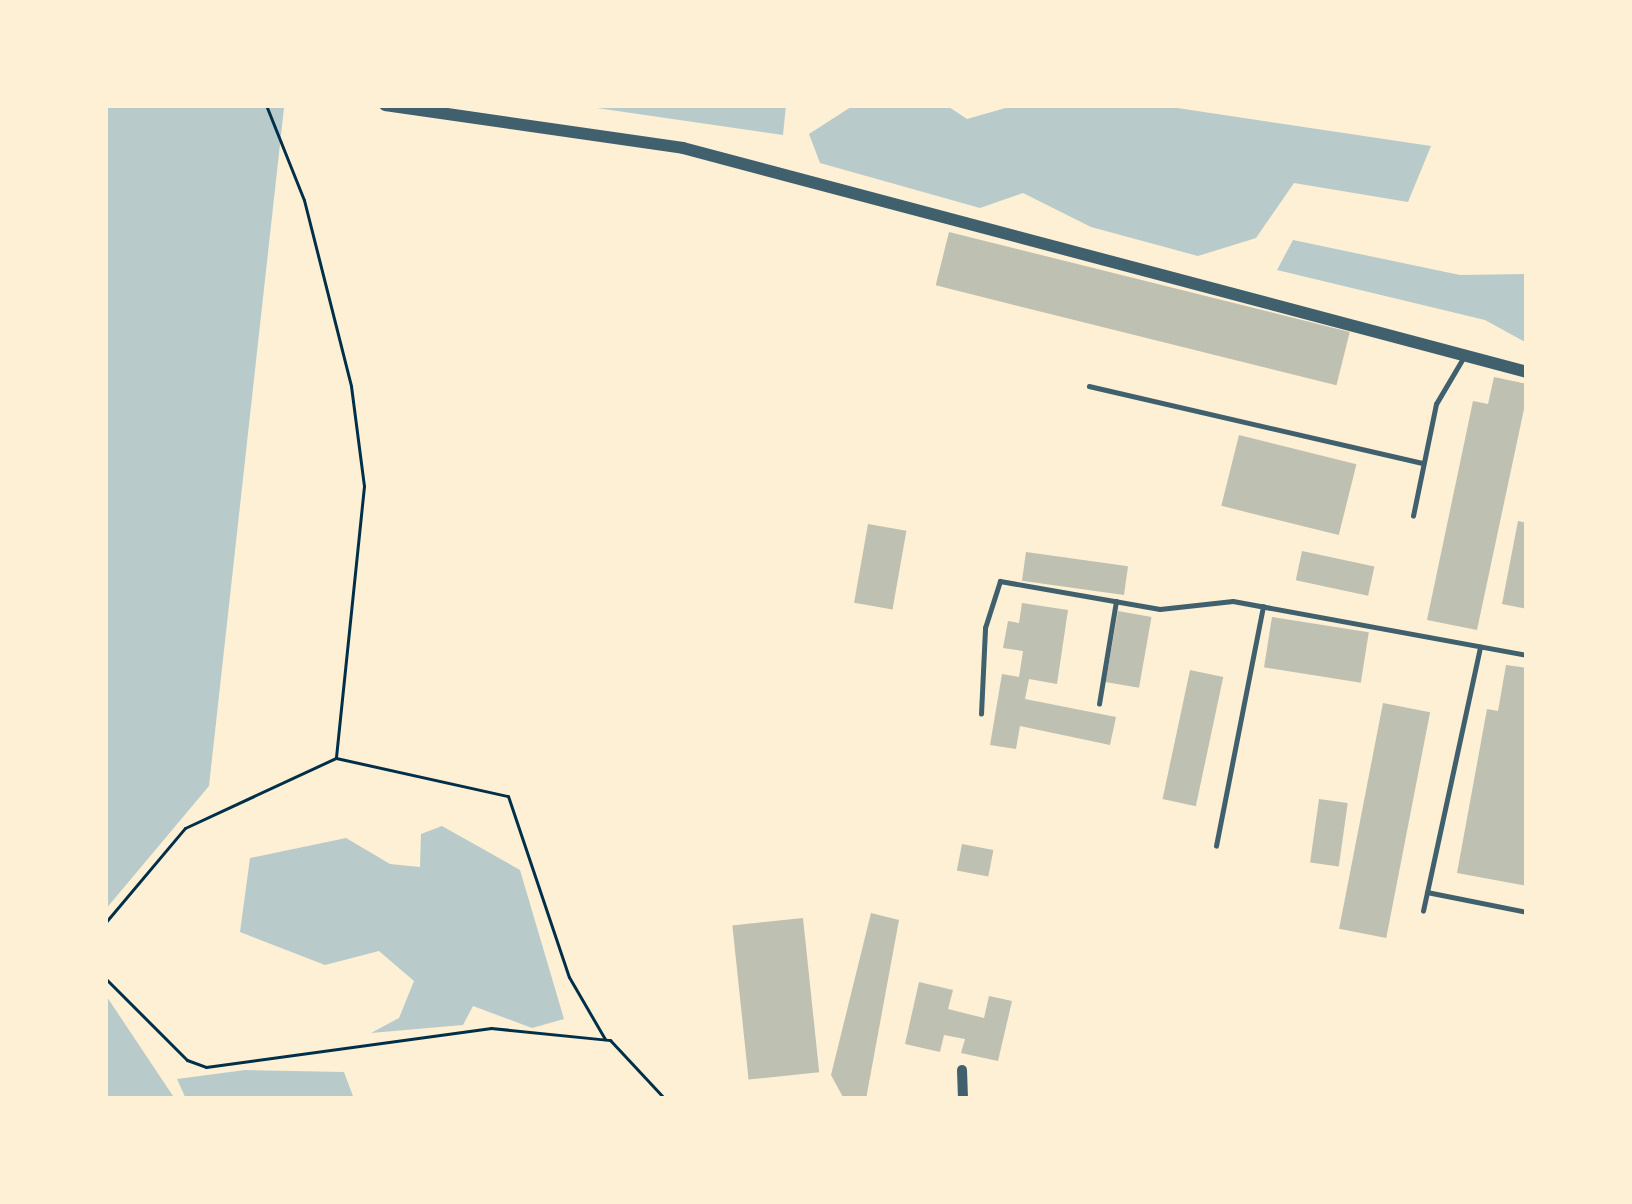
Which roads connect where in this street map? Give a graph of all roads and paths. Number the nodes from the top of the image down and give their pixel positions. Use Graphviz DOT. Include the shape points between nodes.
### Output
graph roads {
  1 [pos="266,105"];
  2 [pos="386,105"];
  3 [pos="1465,355"];
  4 [pos="1527,372"];
  5 [pos="1089,386"];
  6 [pos="1423,463"];
  7 [pos="1413,516"];
  8 [pos="1115,601"];
  9 [pos="1263,607"];
  10 [pos="1480,647"];
  11 [pos="1527,655"];
  12 [pos="1100,704"];
  13 [pos="981,714"];
  14 [pos="336,758"];
  15 [pos="1216,846"];
  16 [pos="1427,892"];
  17 [pos="1423,911"];
  18 [pos="1527,912"];
  19 [pos="105,923"];
  20 [pos="105,978"];
  21 [pos="605,1039"];
  22 [pos="962,1070"];
  23 [pos="664,1099"];
  24 [pos="963,1099"];
  1 -- 14 [label="path" via="304,200 351,386 364,486"];
  2 -- 3 [label="street" via="683,148"];
  3 -- 4 [label="street"];
  3 -- 6 [label="lane" via="1436,404"];
  5 -- 6 [label="lane"];
  6 -- 7 [label="lane"];
  8 -- 9 [label="lane"];
  8 -- 12 [label="lane"];
  8 -- 13 [label="lane" via="1000,581 985,628"];
  9 -- 10 [label="lane"];
  9 -- 15 [label="lane"];
  10 -- 11 [label="lane"];
  10 -- 16 [label="lane"];
  14 -- 19 [label="path" via="185,828"];
  14 -- 21 [label="path" via="508,796 568,977"];
  16 -- 17 [label="lane"];
  16 -- 18 [label="lane"];
  20 -- 21 [label="path" via="188,1060 206,1067 490,1028"];
  21 -- 23 [label="path"];
  22 -- 24 [label="street"];
}
